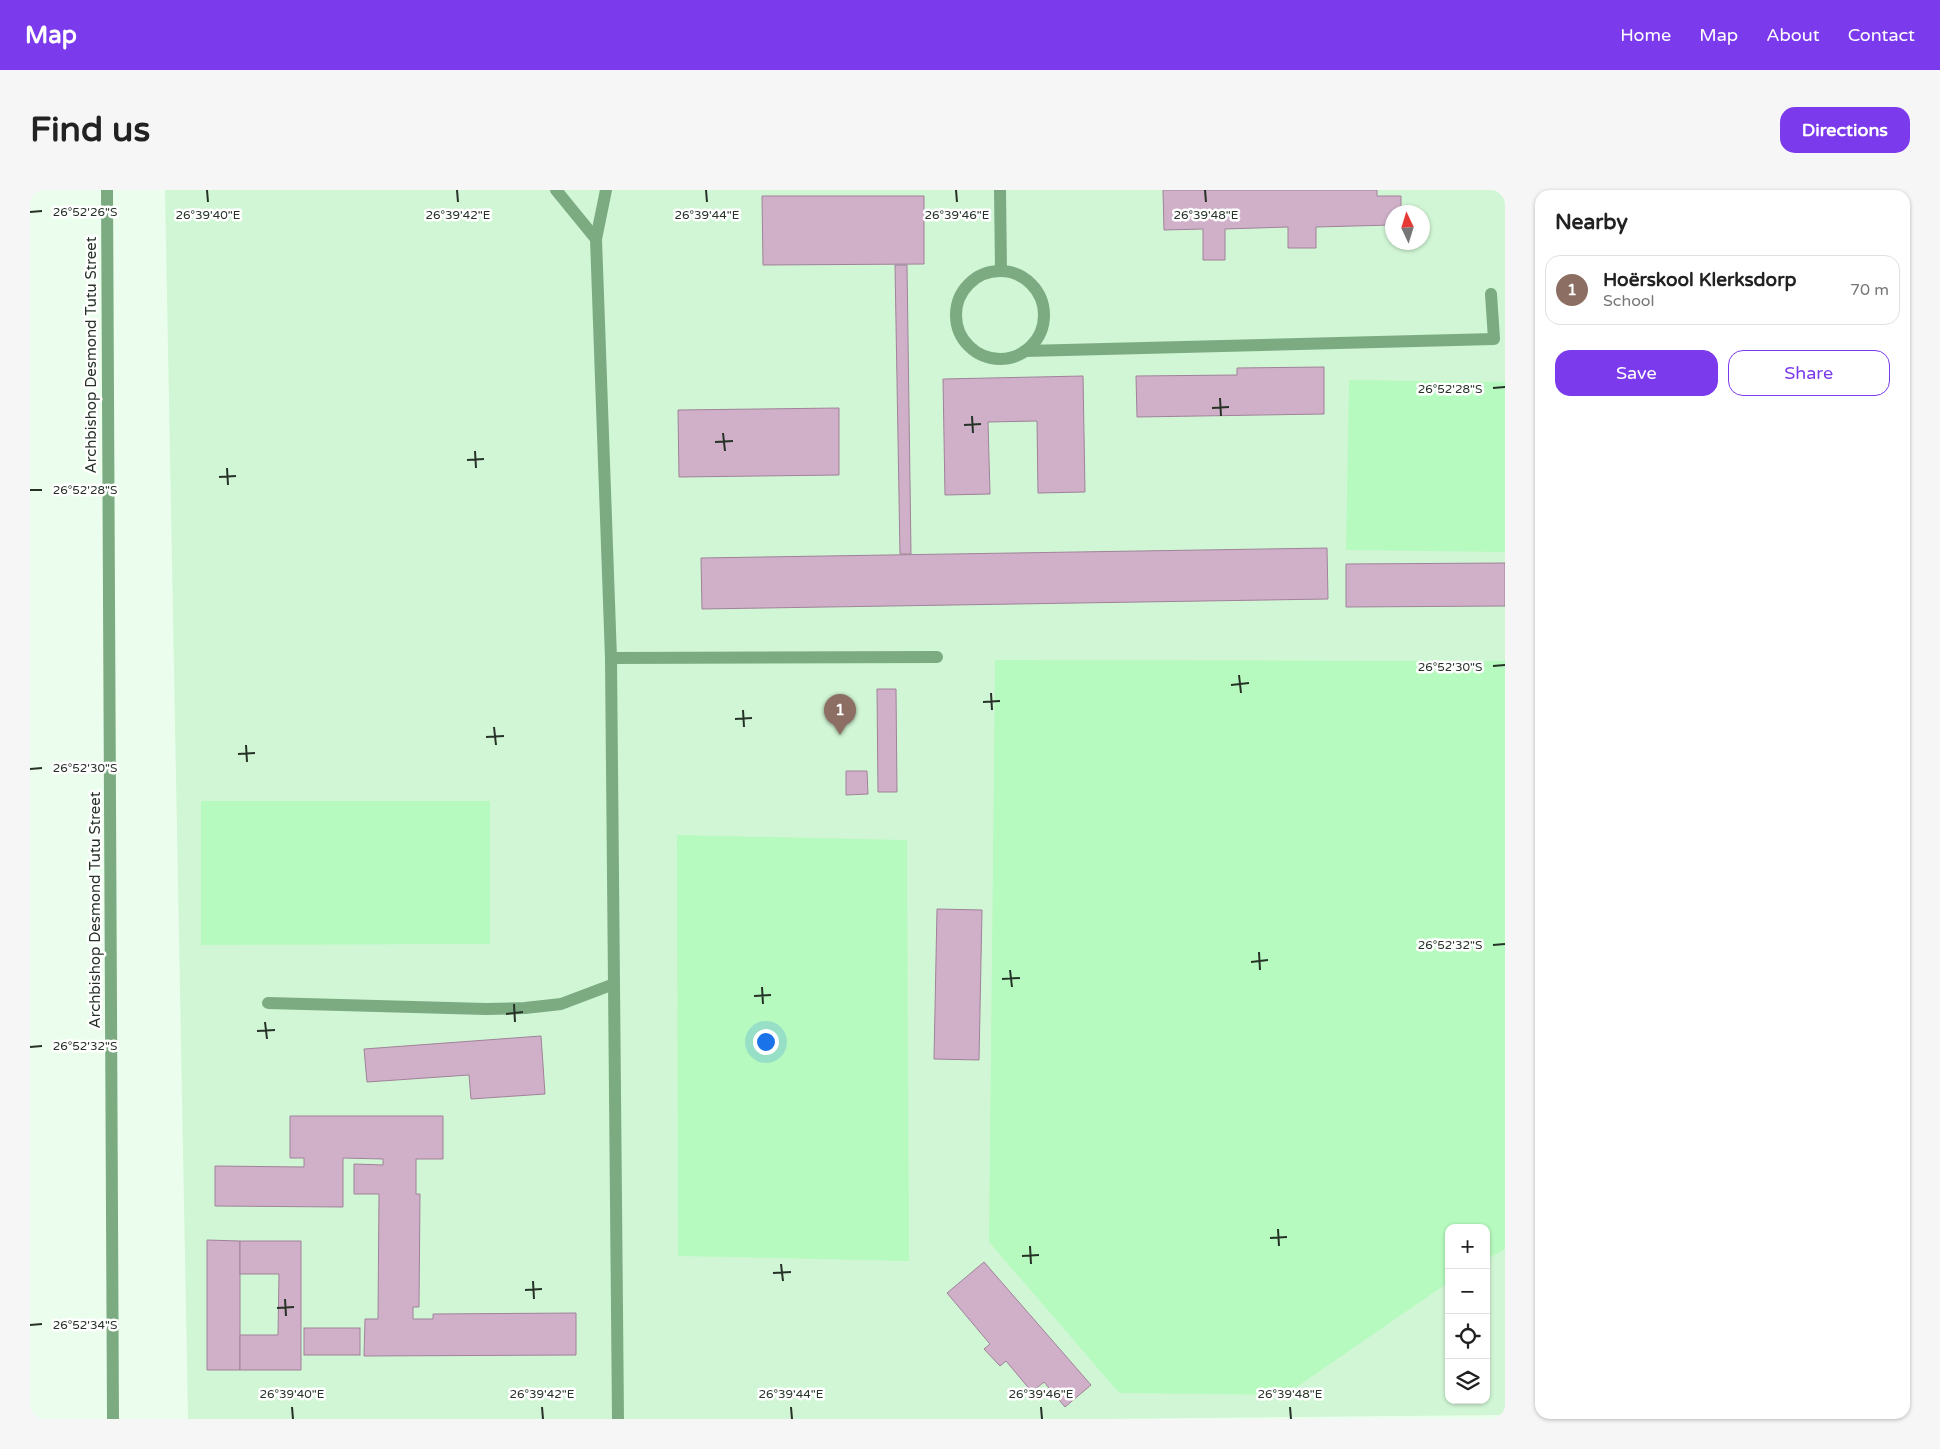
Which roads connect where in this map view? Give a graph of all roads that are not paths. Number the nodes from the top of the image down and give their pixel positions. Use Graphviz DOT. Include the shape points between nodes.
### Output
graph roads {
  1 [pos="107,190"];
  2 [pos="556,190"];
  3 [pos="606,190"];
  4 [pos="1000,190"];
  5 [pos="596,239"];
  6 [pos="1001,271"];
  7 [pos="1491,294"];
  8 [pos="1025,351"];
  9 [pos="936,657"];
  10 [pos="612,658"];
  11 [pos="614,984"];
  12 [pos="268,1003"];
  13 [pos="113,1419"];
  14 [pos="618,1419"];
  1 -- 13 [label="street, Archbishop Desmond Tutu Street"];
  2 -- 5 [label="street"];
  3 -- 5 [label="street"];
  4 -- 6 [label="street"];
  5 -- 10 [label="street"];
  6 -- 8 [label="street" via="1019,274 1032,283 1041,296 1043,326"];
  6 -- 8 [label="street" via="971,280 959,295 955,314 959,333 971,348 988,358 1007,358"];
  7 -- 8 [label="street" via="1494,339"];
  9 -- 10 [label="street"];
  10 -- 11 [label="street"];
  11 -- 12 [label="street" via="561,1004 525,1008"];
  11 -- 14 [label="street"];
}
